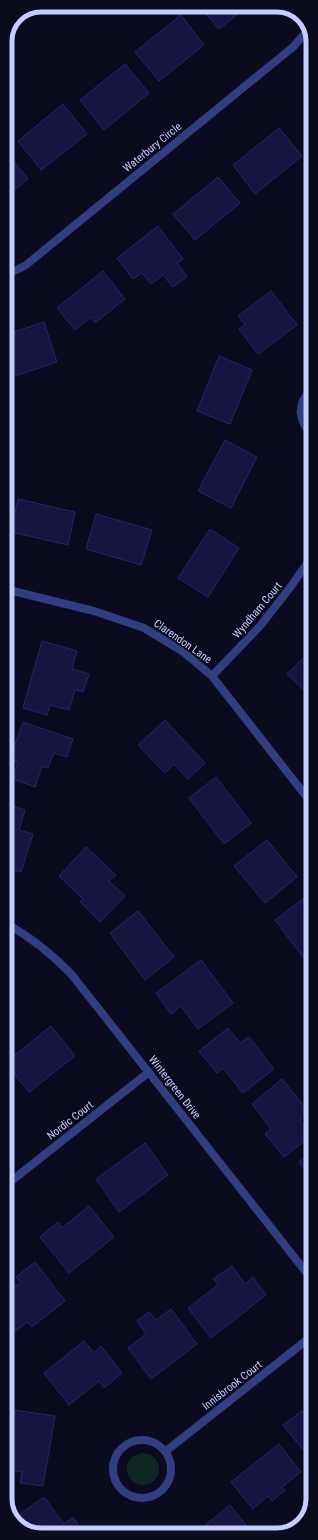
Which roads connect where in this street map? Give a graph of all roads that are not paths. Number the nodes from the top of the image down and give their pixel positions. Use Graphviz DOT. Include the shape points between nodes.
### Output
graph roads {
  1 [pos="305,34"];
  2 [pos="12,272"];
  3 [pos="306,395"];
  4 [pos="306,429"];
  5 [pos="306,565"];
  6 [pos="12,590"];
  7 [pos="212,676"];
  8 [pos="306,797"];
  9 [pos="12,926"];
  10 [pos="149,1072"];
  11 [pos="12,1180"];
  12 [pos="306,1272"];
  13 [pos="306,1341"];
  14 [pos="166,1451"];
  1 -- 2 [label="street, Waterbury Circle" via="287,52 26,265"];
  3 -- 4 [label="street" via="300,411"];
  5 -- 7 [label="street, Wyndham Court" via="260,626"];
  6 -- 7 [label="street, Clarendon Lane" via="94,611 144,628 182,651"];
  7 -- 8 [label="street, Clarendon Lane"];
  9 -- 10 [label="street, Wintergreen Drive" via="42,946 72,975"];
  10 -- 11 [label="street, Nordic Court"];
  10 -- 12 [label="street, Wintergreen Drive"];
  13 -- 14 [label="street, Innisbrook Court"];
  14 -- 14 [label="street" via="150,1441 131,1442 123,1448 113,1464 113,1474 122,1491 139,1499 154,1496 165,1488 172,1470"];
}
